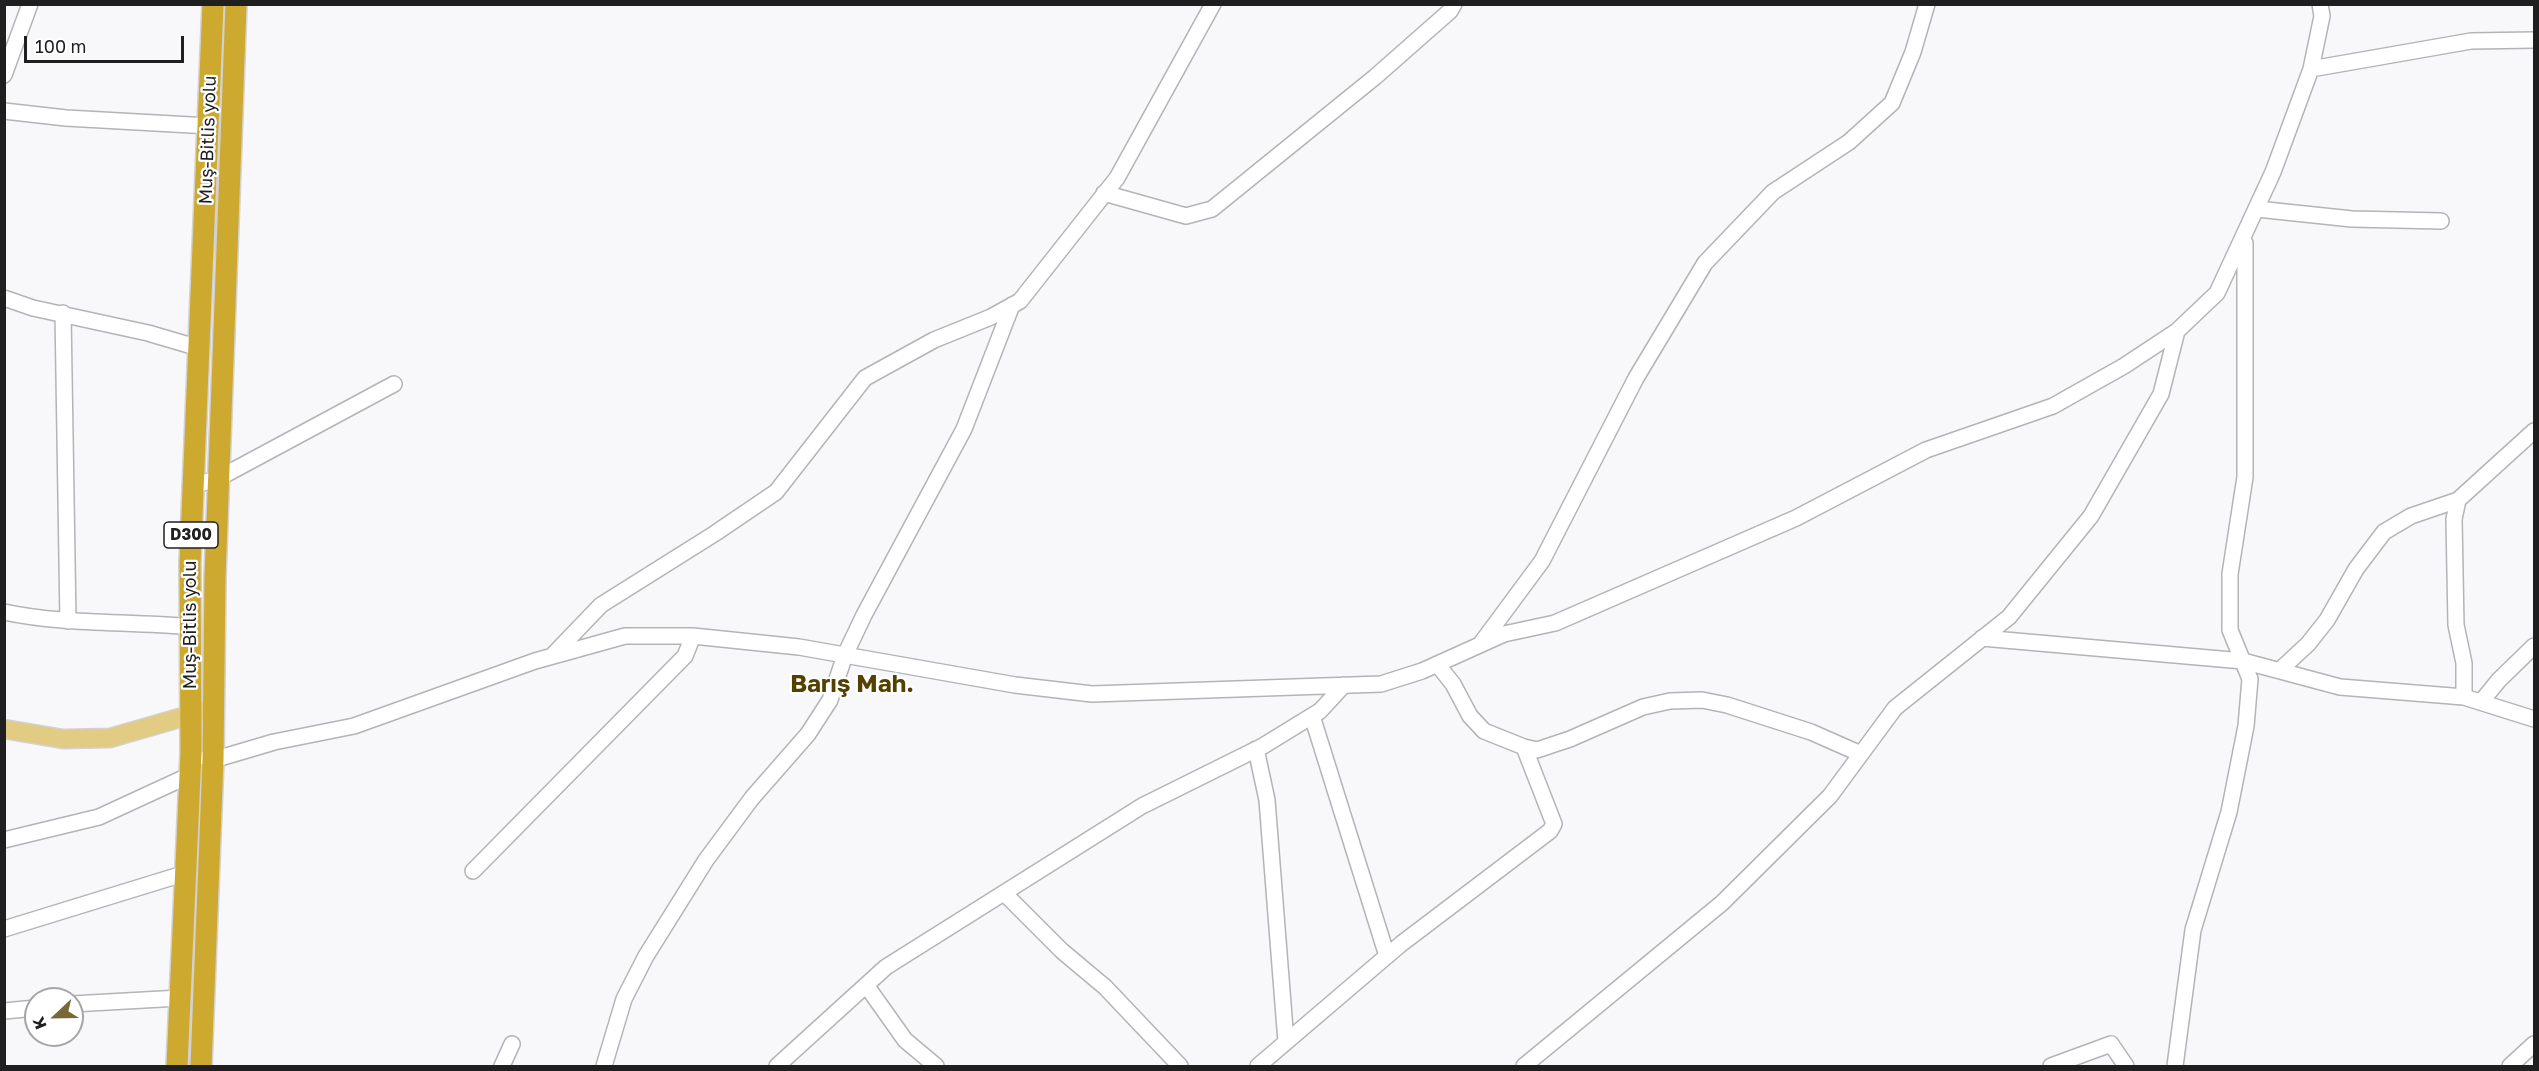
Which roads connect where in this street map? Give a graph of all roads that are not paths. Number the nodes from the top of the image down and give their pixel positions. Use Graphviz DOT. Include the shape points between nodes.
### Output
graph roads {
  1 [pos="30,4"];
  2 [pos="213,4"];
  3 [pos="236,4"];
  4 [pos="1213,4"];
  5 [pos="1454,4"];
  6 [pos="1927,4"];
  7 [pos="2320,4"];
  8 [pos="2535,40"];
  9 [pos="2311,69"];
  10 [pos="4,75"];
  11 [pos="4,111"];
  12 [pos="210,126"];
  13 [pos="1104,193"];
  14 [pos="2257,209"];
  15 [pos="2441,221"];
  16 [pos="2245,237"];
  17 [pos="4,298"];
  18 [pos="1012,305"];
  19 [pos="63,313"];
  20 [pos="2177,331"];
  21 [pos="199,348"];
  22 [pos="394,384"];
  23 [pos="2535,431"];
  24 [pos="219,478"];
  25 [pos="193,486"];
  26 [pos="2458,500"];
  27 [pos="4,612"];
  28 [pos="68,621"];
  29 [pos="190,627"];
  30 [pos="693,636"];
  31 [pos="1982,638"];
  32 [pos="1480,645"];
  33 [pos="2535,646"];
  34 [pos="845,655"];
  35 [pos="552,656"];
  36 [pos="2242,661"];
  37 [pos="1437,664"];
  38 [pos="2280,670"];
  39 [pos="1344,685"];
  40 [pos="2464,697"];
  41 [pos="2481,702"];
  42 [pos="214,708"];
  43 [pos="190,716"];
  44 [pos="1312,716"];
  45 [pos="2535,719"];
  46 [pos="4,729"];
  47 [pos="1524,747"];
  48 [pos="1257,749"];
  49 [pos="191,753"];
  50 [pos="1861,754"];
  51 [pos="213,760"];
  52 [pos="190,775"];
  53 [pos="4,840"];
  54 [pos="473,871"];
  55 [pos="186,873"];
  56 [pos="1005,894"];
  57 [pos="4,929"];
  58 [pos="1387,956"];
  59 [pos="866,985"];
  60 [pos="180,998"];
  61 [pos="84,1003"];
  62 [pos="24,1009"];
  63 [pos="4,1011"];
  64 [pos="1286,1042"];
  65 [pos="512,1044"];
  66 [pos="2535,1044"];
  67 [pos="177,1066"];
  68 [pos="201,1066"];
  69 [pos="502,1066"];
  70 [pos="604,1066"];
  71 [pos="777,1066"];
  72 [pos="936,1066"];
  73 [pos="1180,1066"];
  74 [pos="1258,1066"];
  75 [pos="1524,1066"];
  76 [pos="2051,1066"];
  77 [pos="2126,1066"];
  78 [pos="2175,1066"];
  79 [pos="2510,1066"];
  1 -- 10 [label="street"];
  2 -- 12 [label="highway, Muş-Bitlis yolu / D300"];
  3 -- 24 [label="highway, Muş-Bitlis yolu / D300"];
  4 -- 13 [label="street" via="1117,178"];
  5 -- 13 [label="street" via="1375,77 1212,209 1186,216"];
  6 -- 32 [label="street" via="1892,103 1849,142 1773,192 1706,263 1636,378 1542,561"];
  7 -- 9 [label="street" via="2322,16"];
  8 -- 9 [label="street" via="2471,41"];
  9 -- 14 [label="street"];
  11 -- 12 [label="street"];
  12 -- 21 [label="highway, Muş-Bitlis yolu / D300"];
  13 -- 18 [label="street" via="1020,301"];
  14 -- 15 [label="street" via="2352,219"];
  14 -- 16 [label="street"];
  16 -- 20 [label="street" via="2217,293"];
  16 -- 36 [label="street" via="2245,477 2230,574 2230,630"];
  17 -- 19 [label="street"];
  18 -- 34 [label="street" via="964,429"];
  18 -- 35 [label="street" via="934,340 865,378 776,492 601,605"];
  19 -- 21 [label="street"];
  19 -- 28 [label="street"];
  20 -- 31 [label="street" via="2161,394 2091,516 2009,617"];
  20 -- 32 [label="street" via="2053,406 1926,450 1796,518 1555,623 1504,634"];
  21 -- 25 [label="highway, Muş-Bitlis yolu / D300"];
  22 -- 24 [label="street"];
  23 -- 26 [label="street"];
  24 -- 25 [label="street"];
  24 -- 42 [label="highway, Muş-Bitlis yolu / D300"];
  25 -- 29 [label="highway, Muş-Bitlis yolu / D300"];
  26 -- 38 [label="street" via="2411,516 2384,532 2356,569 2327,620"];
  26 -- 40 [label="street" via="2454,519 2456,625 2464,663"];
  27 -- 28 [label="street"];
  28 -- 29 [label="street"];
  29 -- 43 [label="highway, Muş-Bitlis yolu / D300"];
  30 -- 34 [label="street"];
  30 -- 35 [label="street" via="626,636"];
  30 -- 54 [label="street" via="685,656"];
  31 -- 36 [label="street"];
  31 -- 50 [label="street" via="1895,708"];
  32 -- 37 [label="street"];
  33 -- 41 [label="street"];
  34 -- 39 [label="street" via="1015,685 1092,694"];
  34 -- 70 [label="street" via="830,700 808,734 752,798 706,860 646,956 624,999"];
  35 -- 51 [label="street" via="354,726 274,742"];
  36 -- 38 [label="street"];
  36 -- 78 [label="street" via="2250,679 2246,726 2229,812 2193,930"];
  37 -- 39 [label="street" via="1381,684"];
  37 -- 47 [label="street" via="1484,731"];
  38 -- 40 [label="street" via="2340,687"];
  39 -- 44 [label="street"];
  40 -- 41 [label="street"];
  41 -- 45 [label="street"];
  42 -- 43 [label="main road"];
  42 -- 51 [label="highway, Muş-Bitlis yolu / D300"];
  43 -- 46 [label="main road" via="110,738 63,739"];
  43 -- 49 [label="highway, Muş-Bitlis yolu / D300"];
  44 -- 48 [label="street"];
  44 -- 58 [label="street"];
  47 -- 50 [label="street" via="1537,750 1570,740 1643,707 1702,700 1811,732"];
  47 -- 58 [label="street" via="1554,824 1550,831"];
  48 -- 56 [label="street" via="1142,806"];
  48 -- 64 [label="street" via="1267,800"];
  49 -- 51 [label="street"];
  49 -- 52 [label="highway, Muş-Bitlis yolu / D300"];
  50 -- 75 [label="street" via="1830,796 1722,903"];
  51 -- 68 [label="highway, Muş-Bitlis yolu / D300"];
  52 -- 53 [label="street" via="99,817"];
  52 -- 55 [label="highway, Muş-Bitlis yolu / D300"];
  55 -- 57 [label="street"];
  55 -- 60 [label="highway, Muş-Bitlis yolu / D300"];
  56 -- 59 [label="street" via="886,967"];
  56 -- 73 [label="street" via="1062,951 1106,987"];
  58 -- 64 [label="street"];
  59 -- 71 [label="street"];
  59 -- 72 [label="street" via="905,1040"];
  60 -- 61 [label="street"];
  60 -- 67 [label="highway, Muş-Bitlis yolu / D300"];
  62 -- 63 [label="street"];
  64 -- 74 [label="street"];
  65 -- 69 [label="street"];
  66 -- 79 [label="street"];
  76 -- 77 [label="street" via="2111,1044"];
}
